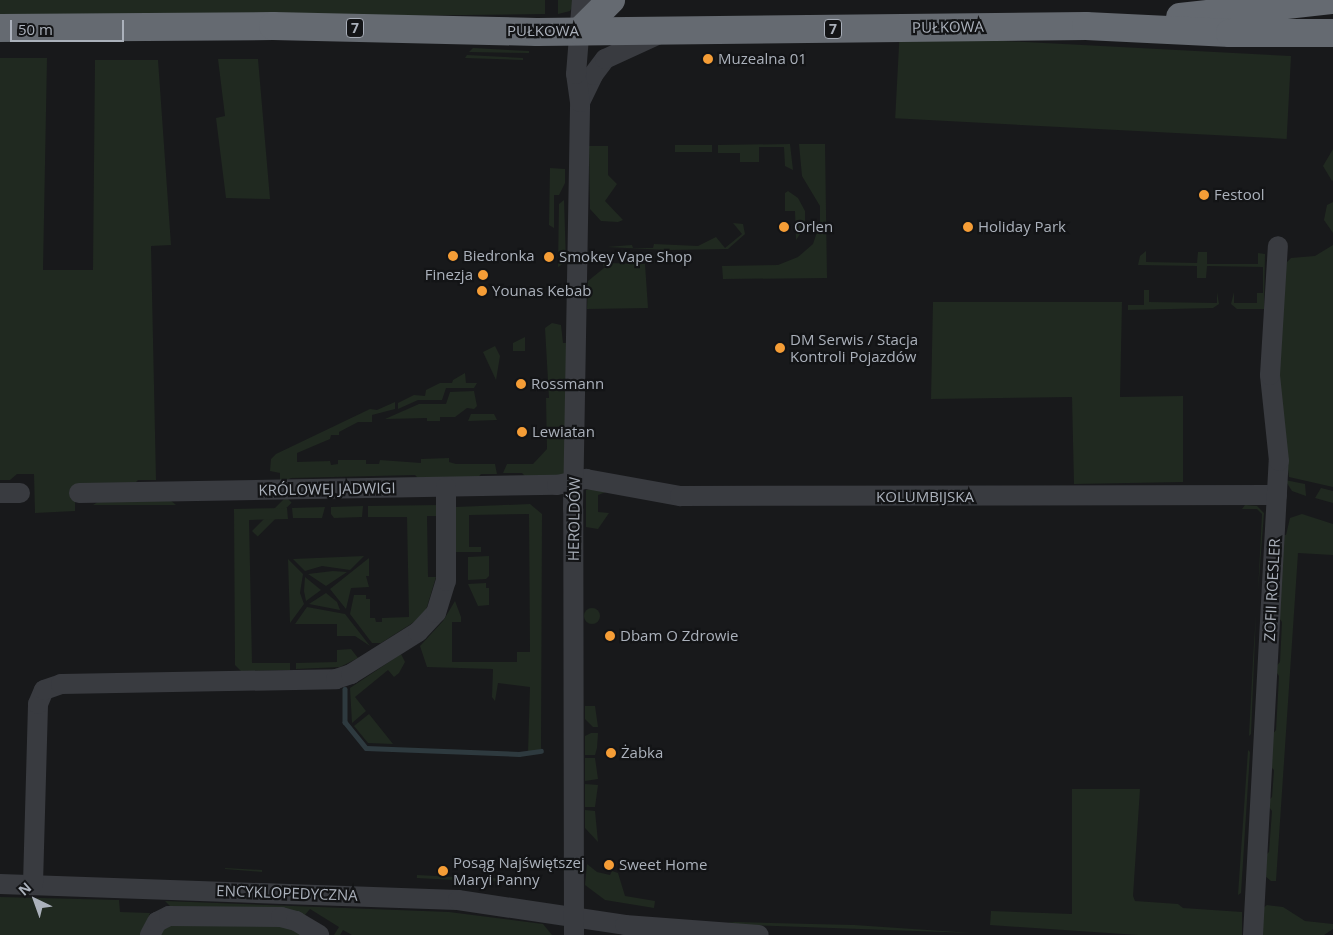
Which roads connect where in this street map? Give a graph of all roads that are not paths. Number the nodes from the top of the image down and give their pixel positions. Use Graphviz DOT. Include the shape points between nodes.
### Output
graph roads {
  1 [pos="582,0"];
  2 [pos="611,0"];
  3 [pos="1330,0"];
  4 [pos="1086,26"];
  5 [pos="0,28"];
  6 [pos="669,30"];
  7 [pos="580,31"];
  8 [pos="1333,32"];
  9 [pos="580,102"];
  10 [pos="1278,246"];
  11 [pos="575,482"];
  12 [pos="446,487"];
  13 [pos="79,493"];
  14 [pos="1277,495"];
  15 [pos="0,884"];
  16 [pos="33,884"];
  17 [pos="159,889"];
  18 [pos="162,918"];
  19 [pos="574,926"];
  20 [pos="150,935"];
  21 [pos="319,935"];
  22 [pos="759,935"];
  23 [pos="1253,935"];
  1 -- 7 [label="street, HEROLDÓW"];
  2 -- 7 [label="highway"];
  3 -- 4 [label="highway, 7"];
  4 -- 6 [label="highway, PUŁKOWA / 7"];
  4 -- 8 [label="highway" via="1230,33"];
  5 -- 7 [label="highway, PUŁKOWA / 7" via="273,26"];
  6 -- 7 [label="highway, PUŁKOWA / 7"];
  6 -- 9 [label="street, HEROLDÓW" via="625,47 605,59 592,75"];
  7 -- 9 [label="street, HEROLDÓW" via="576,74"];
  9 -- 11 [label="street, HEROLDÓW"];
  10 -- 14 [label="street, ZOFII ROESLER" via="1270,375 1280,446"];
  11 -- 12 [label="street, KRÓLOWEJ JADWIGI"];
  11 -- 14 [label="street, KOLUMBIJSKA" via="594,480 680,496"];
  11 -- 19 [label="street, HEROLDÓW"];
  12 -- 13 [label="street, KRÓLOWEJ JADWIGI"];
  12 -- 16 [label="street" via="446,580 439,607 421,629 351,674 333,679 61,684 44,690 38,708"];
  14 -- 23 [label="street, ZOFII ROESLER"];
  15 -- 16 [label="street, ENCYKLOPEDYCZNA"];
  16 -- 17 [label="street, ENCYKLOPEDYCZNA"];
  17 -- 18 [label="street"];
  17 -- 19 [label="street, ENCYKLOPEDYCZNA" via="421,898 498,904"];
  18 -- 20 [label="street"];
  18 -- 21 [label="street" via="281,917 296,921"];
  19 -- 22 [label="street, ENCYKLOPEDYCZNA"];
}
